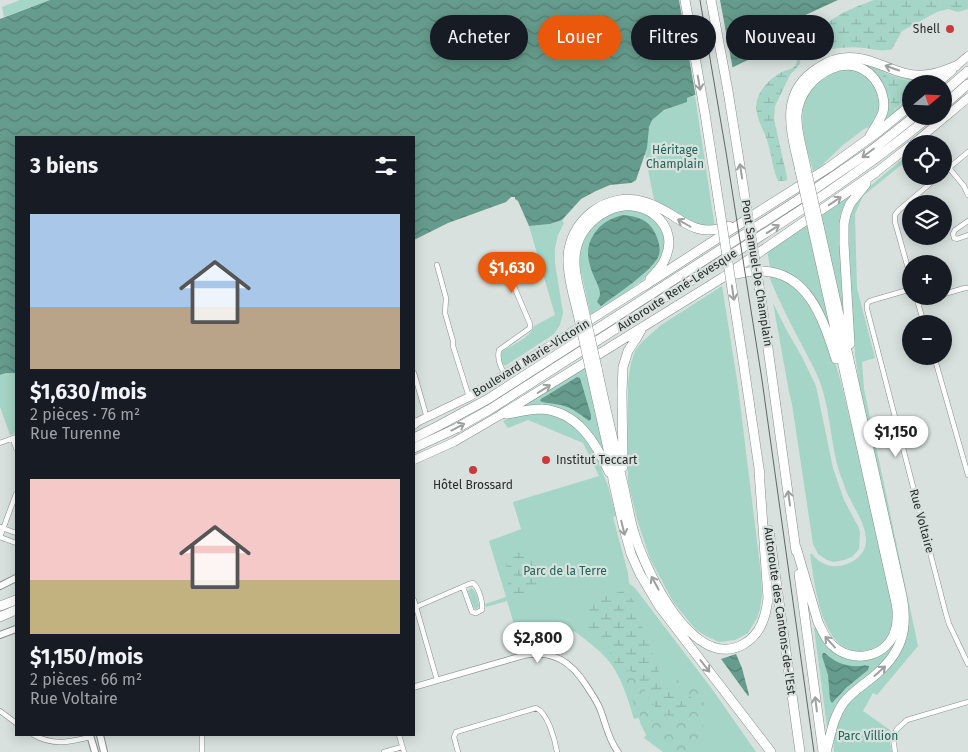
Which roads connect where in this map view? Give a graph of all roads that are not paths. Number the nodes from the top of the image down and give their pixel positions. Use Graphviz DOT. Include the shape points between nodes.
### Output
graph roads {
  1 [pos="685,0"];
  2 [pos="711,0"];
  3 [pos="968,56"];
  4 [pos="956,66"];
  5 [pos="968,71"];
  6 [pos="946,75"];
  7 [pos="968,84"];
  8 [pos="952,85"];
  9 [pos="952,98"];
  10 [pos="968,98"];
  11 [pos="902,112"];
  12 [pos="903,125"];
  13 [pos="918,125"];
  14 [pos="923,135"];
  15 [pos="867,140"];
  16 [pos="902,152"];
  17 [pos="968,152"];
  18 [pos="952,165"];
  19 [pos="803,170"];
  20 [pos="875,172"];
  21 [pos="952,172"];
  22 [pos="928,185"];
  23 [pos="968,196"];
  24 [pos="752,216"];
  25 [pos="968,221"];
  26 [pos="816,228"];
  27 [pos="968,235"];
  28 [pos="904,255"];
  29 [pos="437,265"];
  30 [pos="722,278"];
  31 [pos="513,284"];
  32 [pos="644,286"];
  33 [pos="968,288"];
  34 [pos="952,292"];
  35 [pos="902,293"];
  36 [pos="581,312"];
  37 [pos="641,328"];
  38 [pos="937,365"];
  39 [pos="851,367"];
  40 [pos="594,370"];
  41 [pos="505,374"];
  42 [pos="415,376"];
  43 [pos="470,397"];
  44 [pos="850,400"];
  45 [pos="502,414"];
  46 [pos="427,418"];
  47 [pos="415,424"];
  48 [pos="15,438"];
  49 [pos="415,438"];
  50 [pos="0,443"];
  51 [pos="415,448"];
  52 [pos="415,460"];
  53 [pos="759,470"];
  54 [pos="968,475"];
  55 [pos="613,480"];
  56 [pos="623,483"];
  57 [pos="15,496"];
  58 [pos="2,528"];
  59 [pos="15,534"];
  60 [pos="0,537"];
  61 [pos="15,543"];
  62 [pos="796,547"];
  63 [pos="15,578"];
  64 [pos="0,586"];
  65 [pos="463,587"];
  66 [pos="15,600"];
  67 [pos="415,604"];
  68 [pos="0,606"];
  69 [pos="416,607"];
  70 [pos="15,610"];
  71 [pos="0,617"];
  72 [pos="15,629"];
  73 [pos="0,635"];
  74 [pos="968,661"];
  75 [pos="437,680"];
  76 [pos="415,687"];
  77 [pos="968,702"];
  78 [pos="0,711"];
  79 [pos="15,722"];
  80 [pos="36,736"];
  81 [pos="90,736"];
  82 [pos="94,736"];
  83 [pos="95,736"];
  84 [pos="202,736"];
  85 [pos="399,736"];
  86 [pos="403,749"];
  87 [pos="95,752"];
  88 [pos="104,752"];
  89 [pos="202,752"];
  90 [pos="384,752"];
  91 [pos="458,752"];
  92 [pos="557,752"];
  93 [pos="618,752"];
  94 [pos="770,752"];
  95 [pos="800,752"];
  96 [pos="824,752"];
  97 [pos="895,752"];
  1 -- 53 [label="highway, one-way, bridge"];
  62 -- 2 [label="highway, Pont Samuel-De Champlain, one-way, bridge" via="754,248"];
  3 -- 4 [label="main road"];
  4 -- 6 [label="highway"];
  4 -- 19 [label="highway, one-way" via="917,75 851,58 832,61 814,70 799,87 791,108 791,130"];
  5 -- 8 [label="highway"];
  7 -- 9 [label="highway"];
  10 -- 14 [label="main road"];
  11 -- 15 [label="highway"];
  12 -- 49 [label="highway, Autoroute René-Lévesque, one-way" via="856,162 758,227 488,399"];
  51 -- 13 [label="highway, Autoroute René-Lévesque, one-way" via="494,407 784,222"];
  15 -- 19 [label="highway" via="883,111 884,99 880,88 870,75 856,67 829,70 810,83 799,105 797,117"];
  15 -- 24 [label="highway"];
  16 -- 20 [label="main road"];
  17 -- 18 [label="street"];
  19 -- 26 [label="highway, bridge"];
  30 -- 20 [label="highway, one-way"];
  20 -- 39 [label="highway" via="850,204 844,224"];
  21 -- 23 [label="street"];
  22 -- 28 [label="street" via="895,215"];
  24 -- 32 [label="highway"];
  24 -- 36 [label="highway, one-way" via="722,229 707,231 642,201 619,200 599,207 579,225 568,250 568,267"];
  25 -- 27 [label="street" via="953,234 957,239"];
  26 -- 39 [label="highway"];
  26 -- 44 [label="highway"];
  29 -- 43 [label="street" via="446,298 445,315"];
  30 -- 37 [label="highway"];
  30 -- 44 [label="highway" via="751,271 769,272 786,277 801,287 822,318"];
  31 -- 41 [label="street" via="530,328 500,350 498,355"];
  32 -- 36 [label="highway" via="667,255 669,241 665,228 644,208 628,206 610,210 590,223 576,247"];
  32 -- 41 [label="main road, Boulevard Marie-Victorin"];
  33 -- 34 [label="street"];
  35 -- 74 [label="street, Rue Voltaire" via="870,302 866,309 946,614"];
  36 -- 40 [label="highway, bridge"];
  45 -- 37 [label="highway, one-way"];
  37 -- 56 [label="highway" via="627,354 623,374"];
  38 -- 54 [label="street"];
  96 -- 39 [label="highway, one-way" via="839,710 893,658 902,640 905,623 902,596"];
  40 -- 55 [label="highway"];
  40 -- 56 [label="highway"];
  41 -- 43 [label="main road, Boulevard Marie-Victorin"];
  42 -- 46 [label="street"];
  43 -- 46 [label="main road, Boulevard Marie-Victorin"];
  44 -- 62 [label="highway, one-way" via="897,608 895,632 884,648 871,655 856,656 843,653 830,643 818,622"];
  45 -- 52 [label="main road"];
  45 -- 55 [label="highway" via="543,410 569,418 592,439"];
  46 -- 47 [label="main road, Boulevard Marie-Victorin"];
  48 -- 50 [label="street"];
  53 -- 56 [label="highway, one-way" via="767,610 752,638 728,649 716,648 698,639 664,598 637,541"];
  53 -- 95 [label="highway, Autoroute des Cantons-de-l'Est"];
  55 -- 94 [label="highway, one-way" via="629,548 647,588"];
  57 -- 58 [label="street"];
  58 -- 59 [label="street"];
  58 -- 60 [label="street"];
  60 -- 61 [label="street"];
  96 -- 62 [label="highway, Autoroute des Cantons-de-l'Est, one-way"];
  63 -- 64 [label="main road"];
  65 -- 65 [label="street" via="475,584 482,610 472,612"];
  65 -- 69 [label="street"];
  66 -- 68 [label="highway"];
  67 -- 69 [label="street"];
  69 -- 75 [label="street"];
  70 -- 71 [label="highway"];
  72 -- 73 [label="main road"];
  75 -- 76 [label="street"];
  75 -- 93 [label="street" via="525,655 557,657 574,668 594,696"];
  77 -- 97 [label="street" via="906,720 893,737"];
  78 -- 79 [label="street"];
  80 -- 81 [label="street" via="60,743"];
  82 -- 87 [label="main road"];
  83 -- 88 [label="main road"];
  84 -- 89 [label="street"];
  85 -- 86 [label="street"];
  86 -- 90 [label="street"];
  91 -- 92 [label="street" via="456,732 536,708 548,723"];
}
